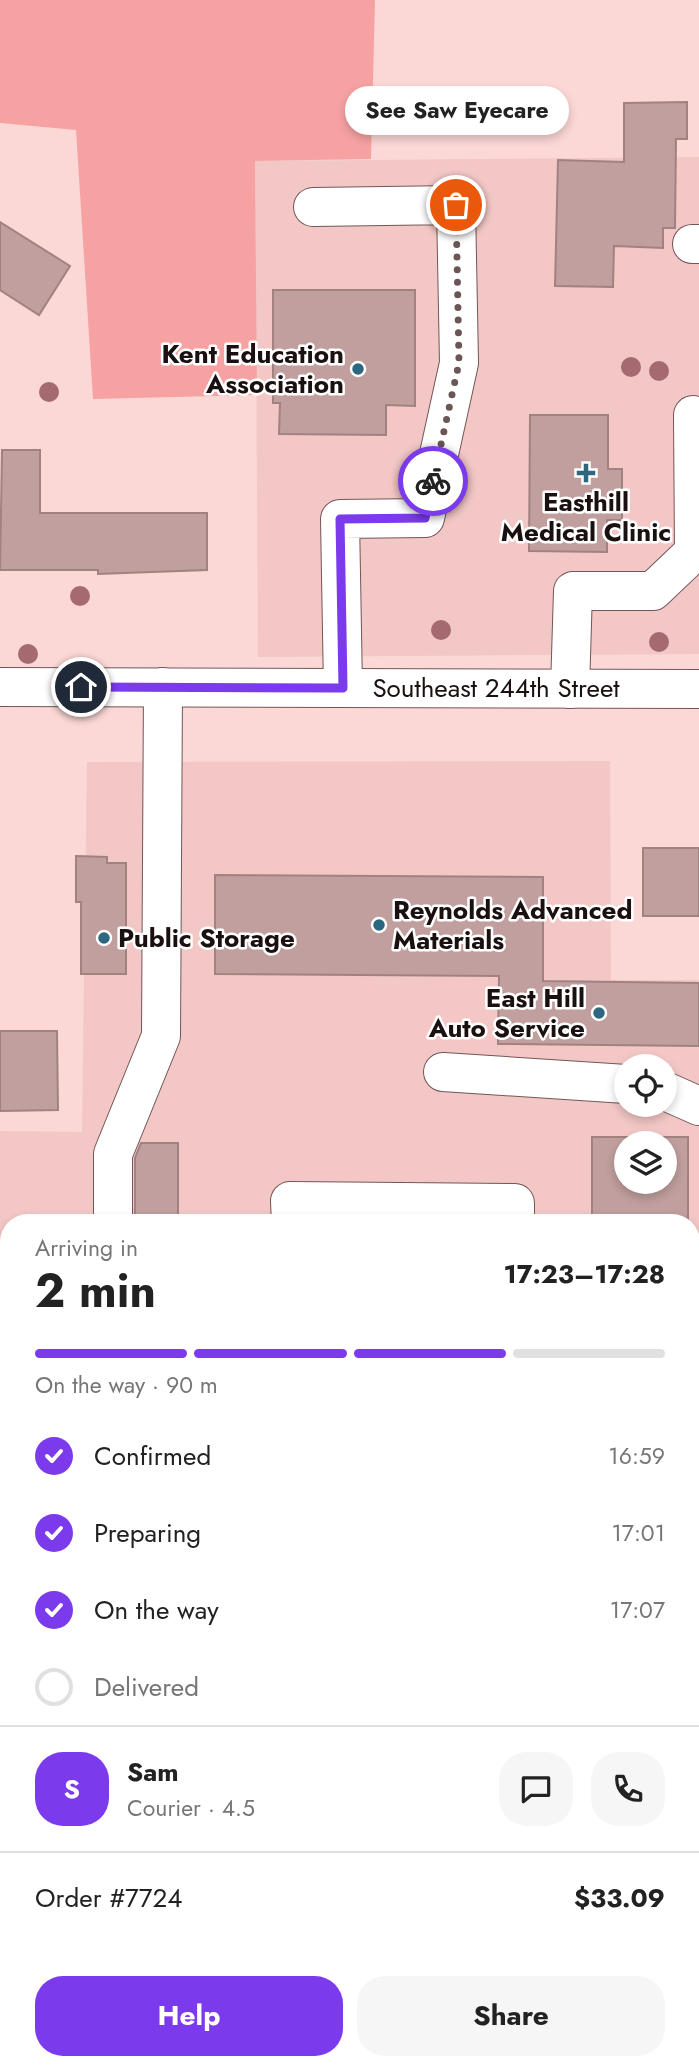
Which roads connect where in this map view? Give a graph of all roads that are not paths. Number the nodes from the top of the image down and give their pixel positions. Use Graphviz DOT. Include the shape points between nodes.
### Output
graph roads {
  1 [pos="313,207"];
  2 [pos="693,415"];
  3 [pos="0,687"];
  4 [pos="163,687"];
  5 [pos="343,688"];
  6 [pos="570,689"];
  7 [pos="699,689"];
  8 [pos="443,1072"];
  9 [pos="614,1083"];
  10 [pos="677,1096"];
  11 [pos="699,1106"];
  12 [pos="113,1214"];
  13 [pos="291,1214"];
  14 [pos="515,1214"];
  1 -- 5 [label="street" via="456,205 459,363 425,518 340,519"];
  2 -- 6 [label="street" via="694,552 653,591 573,591"];
  3 -- 4 [label="street, Southeast 244th Street"];
  4 -- 5 [label="street, Southeast 244th Street"];
  4 -- 12 [label="street" via="161,1036 113,1154"];
  5 -- 6 [label="street, Southeast 244th Street"];
  6 -- 7 [label="street, Southeast 244th Street"];
  8 -- 9 [label="street"];
  10 -- 11 [label="street"];
  13 -- 14 [label="street" via="290,1201 515,1203"];
}
